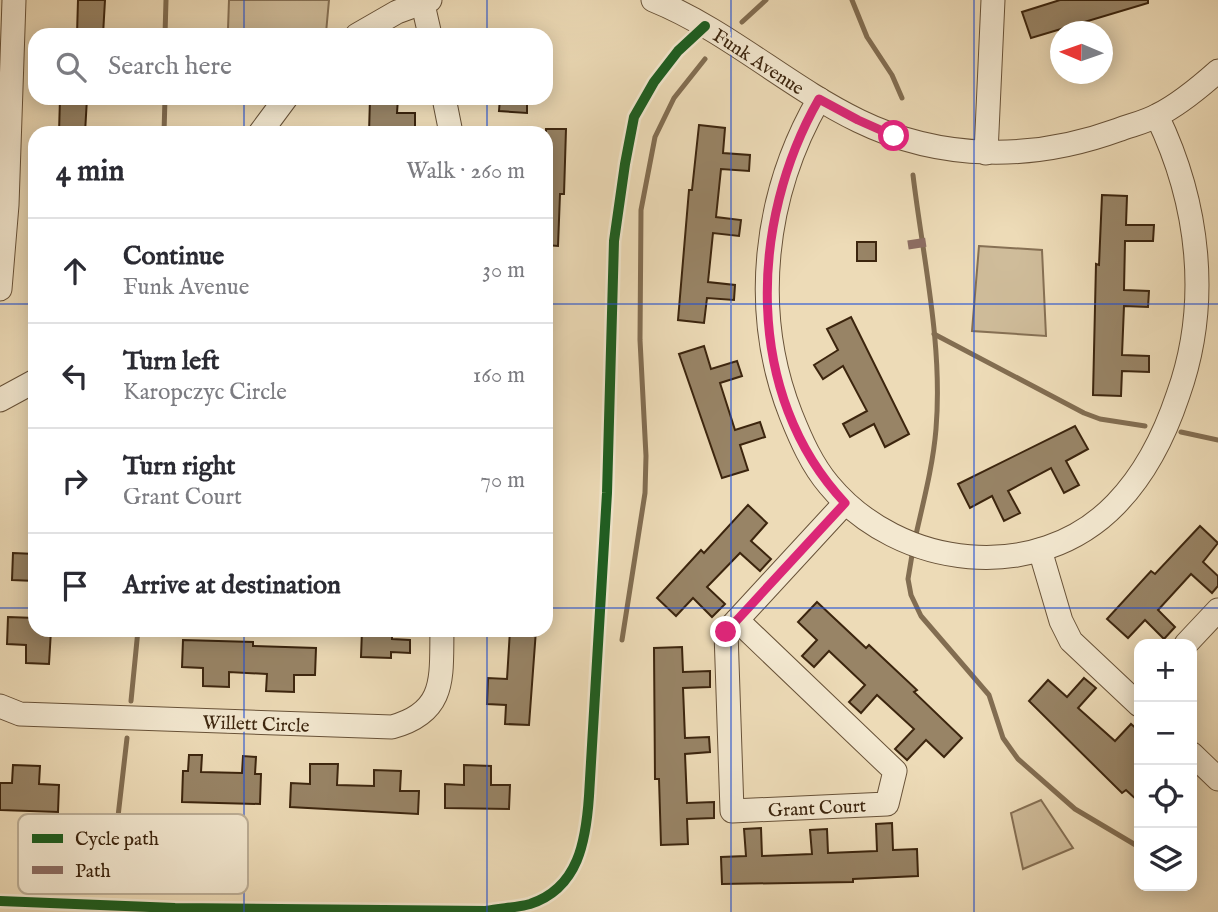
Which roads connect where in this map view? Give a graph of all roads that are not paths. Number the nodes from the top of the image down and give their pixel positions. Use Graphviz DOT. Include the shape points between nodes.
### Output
graph roads {
  1 [pos="14,0"];
  2 [pos="653,0"];
  3 [pos="993,0"];
  4 [pos="425,1"];
  5 [pos="369,28"];
  6 [pos="429,28"];
  7 [pos="1218,71"];
  8 [pos="819,99"];
  9 [pos="281,105"];
  10 [pos="445,105"];
  11 [pos="1157,116"];
  12 [pos="265,126"];
  13 [pos="450,126"];
  14 [pos="986,153"];
  15 [pos="2,250"];
  16 [pos="0,289"];
  17 [pos="1208,293"];
  18 [pos="28,386"];
  19 [pos="0,400"];
  20 [pos="845,503"];
  21 [pos="1040,550"];
  22 [pos="1218,610"];
  23 [pos="737,620"];
  24 [pos="442,637"];
  25 [pos="1191,639"];
  26 [pos="1134,697"];
  27 [pos="0,706"];
  28 [pos="1197,759"];
  29 [pos="1218,779"];
  1 -- 15 [label="street"];
  2 -- 8 [label="street, Funk Avenue" via="705,26"];
  3 -- 14 [label="street"];
  4 -- 5 [label="street"];
  4 -- 6 [label="street"];
  7 -- 11 [label="street, Funk Avenue"];
  8 -- 14 [label="street, Funk Avenue" via="894,136"];
  8 -- 20 [label="street" via="791,158 774,215 768,308 777,373 797,429 816,468"];
  9 -- 12 [label="street"];
  10 -- 13 [label="street"];
  11 -- 14 [label="street, Funk Avenue" via="1066,146"];
  11 -- 17 [label="street" via="1187,196"];
  15 -- 16 [label="street"];
  17 -- 21 [label="street" via="1183,381 1146,464 1104,515"];
  18 -- 19 [label="street"];
  20 -- 21 [label="street" via="890,534 942,554 989,558"];
  20 -- 23 [label="street, Grant Court"];
  21 -- 26 [label="street" via="1071,640"];
  22 -- 25 [label="street"];
  23 -- 23 [label="street, Grant Court" via="726,632 732,811 887,804 895,771"];
  24 -- 27 [label="street, Willett Circle" via="437,693 425,710 391,727 20,714"];
  28 -- 29 [label="street"];
}
